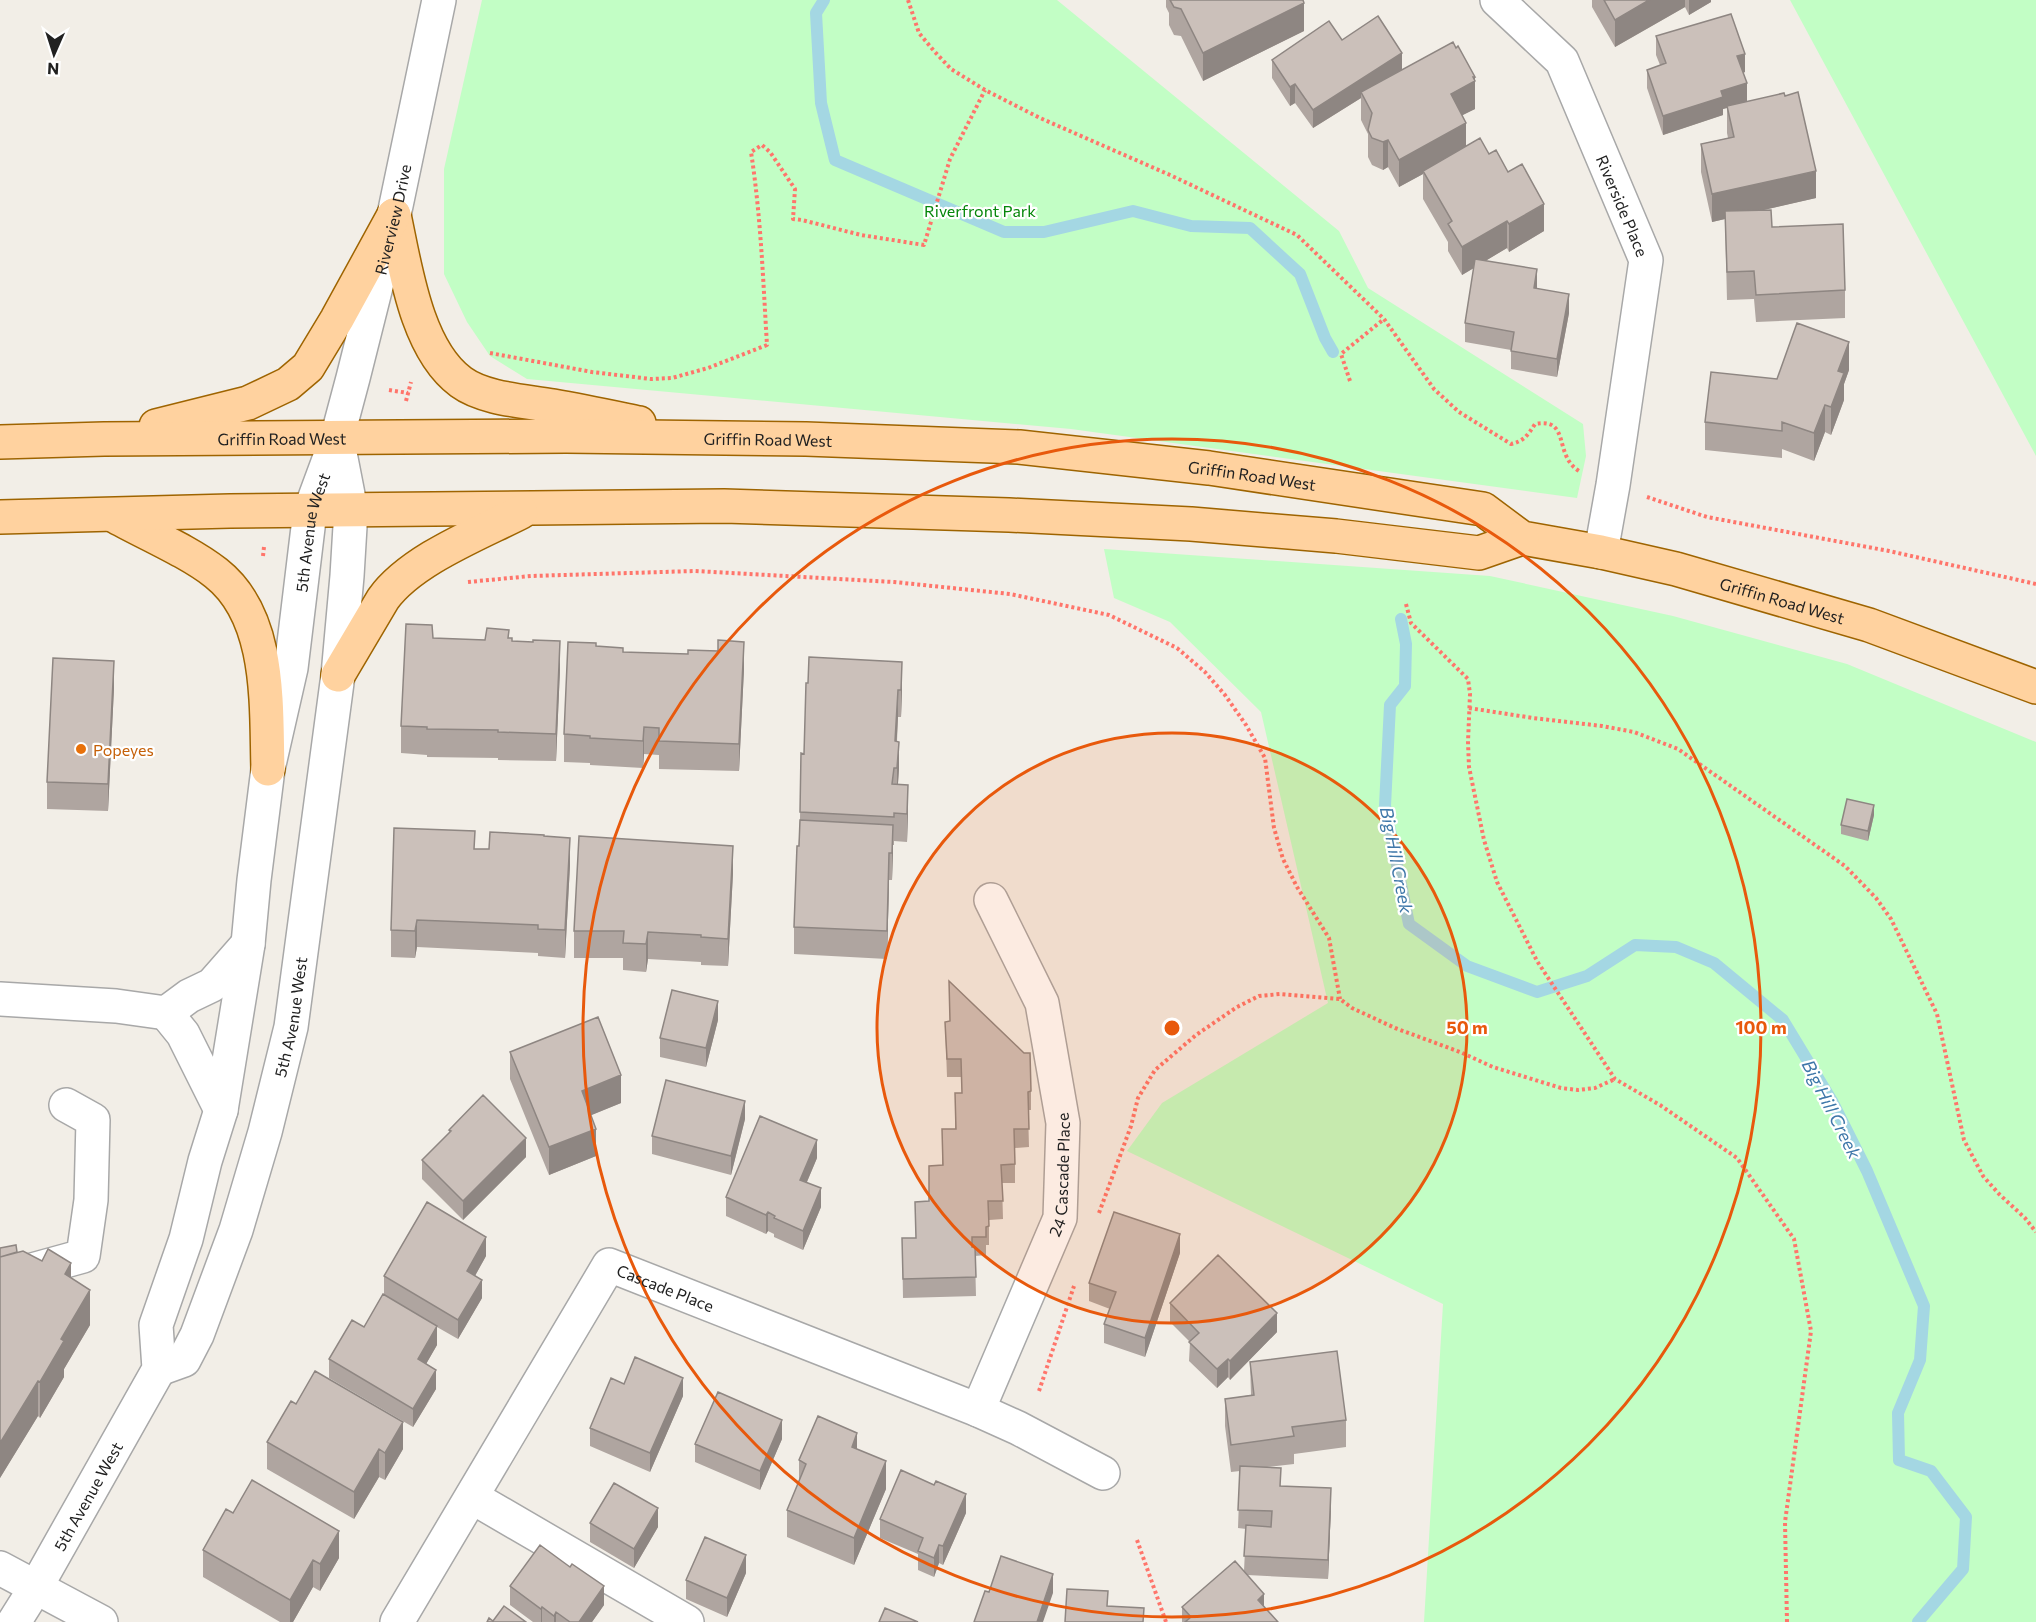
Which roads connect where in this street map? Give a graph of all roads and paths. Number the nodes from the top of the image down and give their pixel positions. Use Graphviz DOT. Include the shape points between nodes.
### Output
graph roads {
  1 [pos="439,0"];
  2 [pos="908,0"];
  3 [pos="1497,0"];
  4 [pos="985,90"];
  5 [pos="393,215"];
  6 [pos="1384,319"];
  7 [pos="483,352"];
  8 [pos="413,371"];
  9 [pos="1350,381"];
  10 [pos="389,390"];
  11 [pos="408,393"];
  12 [pos="405,408"];
  13 [pos="337,438"];
  14 [pos="702,438"];
  15 [pos="104,439"];
  16 [pos="0,442"];
  17 [pos="1577,470"];
  18 [pos="1656,500"];
  19 [pos="528,508"];
  20 [pos="351,510"];
  21 [pos="310,511"];
  22 [pos="111,514"];
  23 [pos="0,517"];
  24 [pos="1522,538"];
  25 [pos="1601,552"];
  26 [pos="263,556"];
  27 [pos="271,556"];
  28 [pos="531,576"];
  29 [pos="2036,584"];
  30 [pos="1406,604"];
  31 [pos="338,675"];
  32 [pos="2036,687"];
  33 [pos="1468,708"];
  34 [pos="267,769"];
  35 [pos="991,900"];
  36 [pos="248,944"];
  37 [pos="0,999"];
  38 [pos="1340,999"];
  39 [pos="166,1013"];
  40 [pos="1615,1080"];
  41 [pos="66,1105"];
  42 [pos="221,1110"];
  43 [pos="1095,1222"];
  44 [pos="2036,1232"];
  45 [pos="20,1273"];
  46 [pos="1074,1285"];
  47 [pos="159,1369"];
  48 [pos="1039,1391"];
  49 [pos="978,1410"];
  50 [pos="1103,1473"];
  51 [pos="472,1497"];
  52 [pos="1137,1540"];
  53 [pos="0,1568"];
  54 [pos="36,1587"];
  55 [pos="14,1622"];
  56 [pos="101,1622"];
  57 [pos="397,1622"];
  58 [pos="687,1622"];
  59 [pos="1166,1622"];
  60 [pos="1788,1622"];
  1 -- 5 [label="street, Riverview Drive"];
  2 -- 4 [label="path" via="919,33 934,51 951,69"];
  3 -- 25 [label="street, Riverside Place" via="1562,61 1646,260"];
  4 -- 6 [label="path" via="1297,235"];
  4 -- 7 [label="path" via="950,159 924,245 793,219 795,189 770,152 762,146 751,152 764,267 766,345 708,368 651,379"];
  5 -- 13 [label="street, Riverview Drive"];
  5 -- 14 [label="main road" via="414,304 425,332 438,358 462,382 507,398"];
  5 -- 15 [label="main road" via="308,367 288,384 248,403"];
  6 -- 9 [label="path" via="1341,354"];
  6 -- 17 [label="path" via="1434,389 1458,412 1511,444 1528,436 1535,424 1545,422 1556,427 1568,463"];
  8 -- 11 [label="path"];
  10 -- 11 [label="path"];
  11 -- 12 [label="path"];
  13 -- 14 [label="main road, Griffin Road West"];
  13 -- 15 [label="main road, Griffin Road West"];
  13 -- 20 [label="street, 5th Avenue West"];
  13 -- 21 [label="street, 5th Avenue West"];
  14 -- 24 [label="main road, Griffin Road West" via="1019,447 1209,468 1484,510"];
  15 -- 16 [label="main road, Griffin Road West"];
  18 -- 29 [label="path" via="1707,517 1889,551"];
  19 -- 20 [label="main road, Griffin Road West"];
  19 -- 24 [label="main road, Griffin Road West" via="724,506 1009,515 1225,527 1479,553"];
  19 -- 31 [label="main road" via="411,569 389,590"];
  20 -- 21 [label="main road, Griffin Road West"];
  20 -- 31 [label="street, 5th Avenue West"];
  21 -- 22 [label="main road, Griffin Road West"];
  21 -- 34 [label="street, 5th Avenue West" via="291,668"];
  22 -- 23 [label="main road, Griffin Road West"];
  22 -- 34 [label="main road" via="217,574 237,594 262,662"];
  24 -- 25 [label="main road, Griffin Road West"];
  25 -- 32 [label="main road, Griffin Road West" via="1676,569 1869,625"];
  26 -- 27 [label="path"];
  28 -- 38 [label="path" via="694,571 894,582 1010,594 1109,615 1177,648 1225,695 1265,758 1274,828 1283,859 1329,938"];
  30 -- 33 [label="path" via="1411,622 1468,679"];
  31 -- 47 [label="street, 5th Avenue West" via="291,1027 265,1132 236,1230 197,1335 184,1360"];
  33 -- 40 [label="path" via="1469,767 1497,882 1537,961"];
  33 -- 44 [label="path" via="1634,732 1678,749 1845,866 1891,919 1937,1014 1964,1140 1983,1176"];
  34 -- 36 [label="street, 5th Avenue West"];
  35 -- 49 [label="street, 24 Cascade Place" via="1042,1003 1063,1123 1060,1218"];
  36 -- 39 [label="street" via="213,985"];
  36 -- 42 [label="street, 5th Avenue West"];
  37 -- 39 [label="street"];
  38 -- 40 [label="path" via="1395,1028 1493,1067 1561,1088 1595,1088"];
  38 -- 43 [label="path" via="1259,996 1237,1006 1196,1035 1155,1070 1138,1098"];
  39 -- 42 [label="street" via="183,1034"];
  40 -- 60 [label="path" via="1660,1105 1737,1158 1794,1239 1811,1331 1785,1522"];
  41 -- 45 [label="street" via="93,1120 92,1200 83,1256"];
  42 -- 47 [label="street, 5th Avenue West" via="186,1239 156,1325"];
  46 -- 48 [label="path"];
  47 -- 54 [label="street, 5th Avenue West"];
  49 -- 50 [label="street, Cascade Place"];
  49 -- 51 [label="street, Cascade Place" via="609,1265"];
  51 -- 57 [label="street, Cascade Place"];
  51 -- 58 [label="street"];
  52 -- 59 [label="path"];
  53 -- 54 [label="street"];
  54 -- 55 [label="street, 5th Avenue West"];
  54 -- 56 [label="street"];
}
